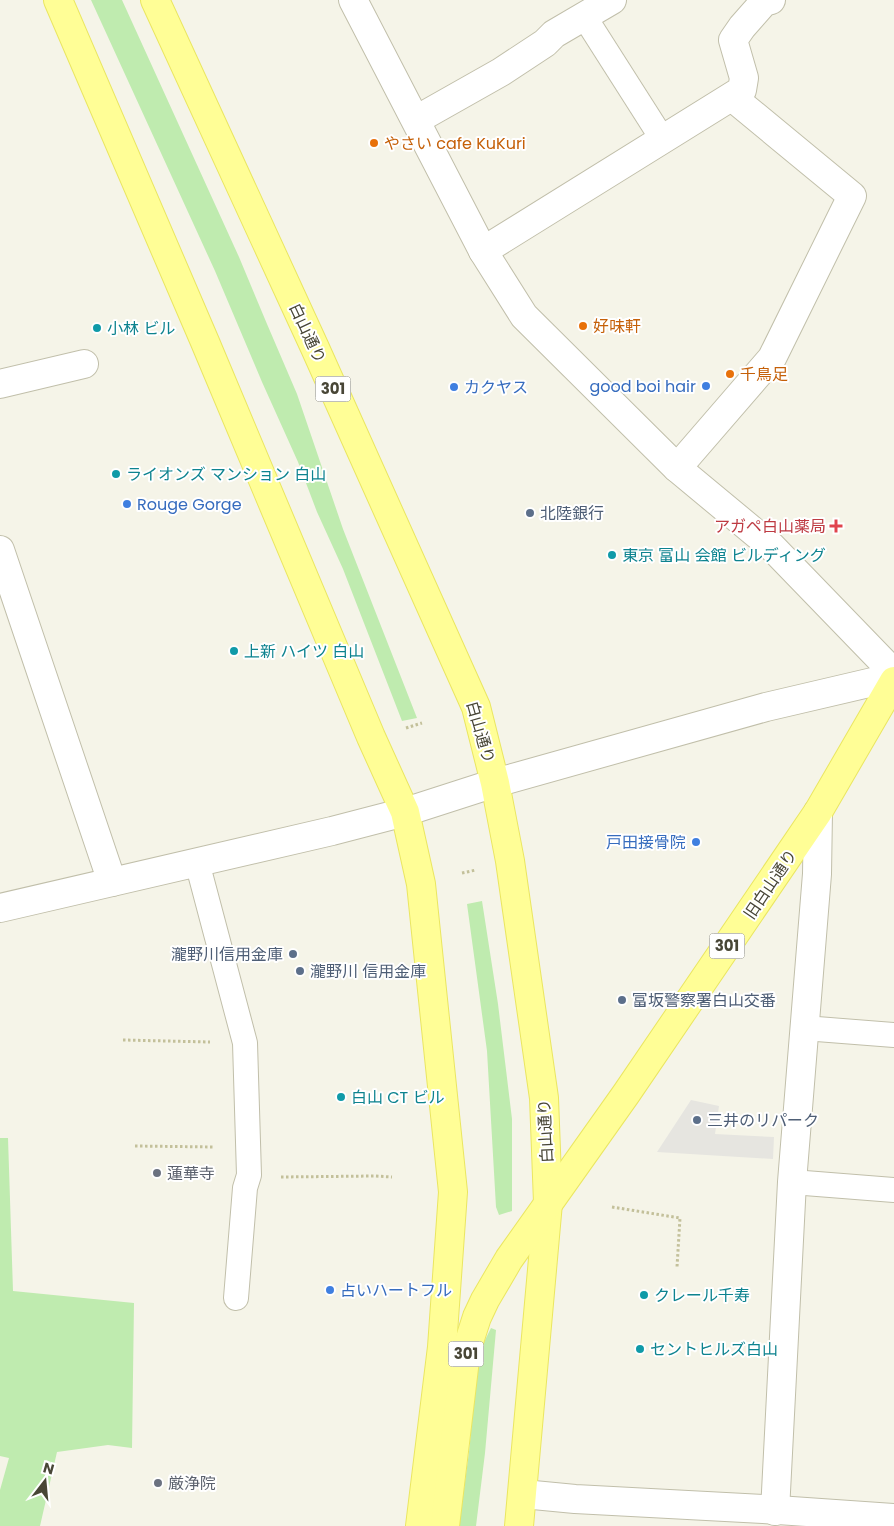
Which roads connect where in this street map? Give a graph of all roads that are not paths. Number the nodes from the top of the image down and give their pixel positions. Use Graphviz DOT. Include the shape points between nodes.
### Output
graph roads {
  1 [pos="58,0"];
  2 [pos="155,0"];
  3 [pos="353,0"];
  4 [pos="612,0"];
  5 [pos="765,0"];
  6 [pos="584,16"];
  7 [pos="732,97"];
  8 [pos="416,120"];
  9 [pos="663,140"];
  10 [pos="483,251"];
  11 [pos="84,364"];
  12 [pos="0,384"];
  13 [pos="677,468"];
  14 [pos="0,550"];
  15 [pos="894,675"];
  16 [pos="894,681"];
  17 [pos="495,784"];
  18 [pos="405,812"];
  19 [pos="818,812"];
  20 [pos="197,862"];
  21 [pos="112,882"];
  22 [pos="0,908"];
  23 [pos="804,1028"];
  24 [pos="894,1035"];
  25 [pos="792,1182"];
  26 [pos="894,1190"];
  27 [pos="548,1203"];
  28 [pos="236,1298"];
  29 [pos="522,1494"];
  30 [pos="766,1515"];
  31 [pos="894,1518"];
  32 [pos="420,1526"];
  33 [pos="445,1526"];
  34 [pos="519,1526"];
  1 -- 18 [label="main road, 301"];
  2 -- 17 [label="main road, 白山通り / 301" via="476,707"];
  3 -- 8 [label="street"];
  4 -- 6 [label="street"];
  5 -- 7 [label="street" via="733,40 744,78 742,90"];
  6 -- 8 [label="street" via="501,72"];
  6 -- 9 [label="lane"];
  7 -- 9 [label="street"];
  7 -- 13 [label="street" via="852,196 772,358"];
  8 -- 10 [label="street"];
  9 -- 10 [label="street"];
  10 -- 13 [label="street" via="524,316"];
  11 -- 12 [label="street"];
  13 -- 15 [label="street" via="771,546"];
  14 -- 21 [label="street"];
  15 -- 17 [label="street" via="766,707"];
  16 -- 19 [label="main road, 旧白山通り / 301"];
  17 -- 18 [label="street"];
  17 -- 27 [label="main road, 白山通り / 301" via="510,861 544,1098"];
  18 -- 20 [label="street"];
  18 -- 32 [label="main road, 301" via="421,884 453,1192 442,1347"];
  19 -- 23 [label="street"];
  19 -- 27 [label="main road, 旧白山通り / 301"];
  20 -- 21 [label="street"];
  20 -- 28 [label="lane" via="245,1043 248,1175"];
  21 -- 22 [label="street"];
  23 -- 24 [label="lane"];
  23 -- 25 [label="street"];
  25 -- 26 [label="lane"];
  25 -- 30 [label="street"];
  27 -- 29 [label="main road, 白山通り / 301"];
  27 -- 33 [label="main road, 301" via="485,1300 466,1351"];
  29 -- 30 [label="street"];
  29 -- 34 [label="main road, 白山通り / 301"];
  30 -- 31 [label="street"];
}
